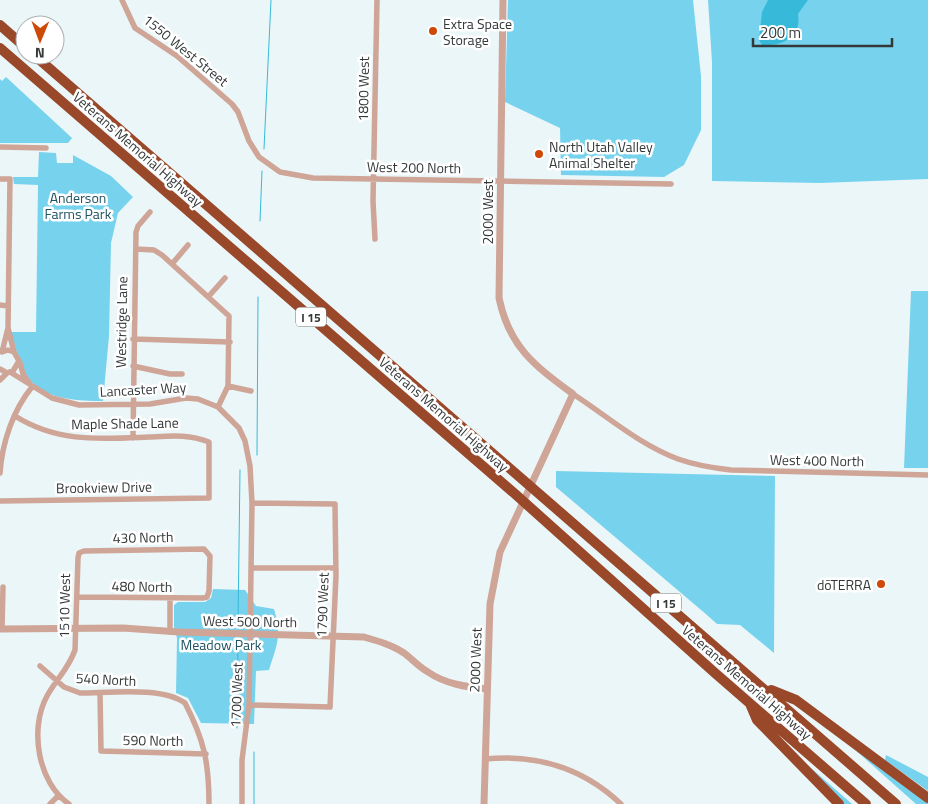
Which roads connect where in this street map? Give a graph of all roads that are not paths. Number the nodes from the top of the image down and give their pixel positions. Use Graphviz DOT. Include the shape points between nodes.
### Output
graph roads {
  1 [pos="122,0"];
  2 [pos="377,0"];
  3 [pos="503,0"];
  4 [pos="0,25"];
  5 [pos="15,38"];
  6 [pos="0,48"];
  7 [pos="46,65"];
  8 [pos="0,147"];
  9 [pos="46,148"];
  10 [pos="270,165"];
  11 [pos="0,179"];
  12 [pos="374,179"];
  13 [pos="500,180"];
  14 [pos="672,184"];
  15 [pos="150,212"];
  16 [pos="0,234"];
  17 [pos="9,234"];
  18 [pos="375,239"];
  19 [pos="188,246"];
  20 [pos="136,249"];
  21 [pos="172,264"];
  22 [pos="225,278"];
  23 [pos="209,296"];
  24 [pos="0,305"];
  25 [pos="8,306"];
  26 [pos="8,328"];
  27 [pos="133,339"];
  28 [pos="230,342"];
  29 [pos="14,352"];
  30 [pos="1,353"];
  31 [pos="19,361"];
  32 [pos="133,366"];
  33 [pos="0,369"];
  34 [pos="8,373"];
  35 [pos="182,374"];
  36 [pos="0,380"];
  37 [pos="228,386"];
  38 [pos="32,388"];
  39 [pos="251,391"];
  40 [pos="573,394"];
  41 [pos="132,404"];
  42 [pos="218,407"];
  43 [pos="15,416"];
  44 [pos="133,438"];
  45 [pos="250,466"];
  46 [pos="0,473"];
  47 [pos="928,475"];
  48 [pos="209,498"];
  49 [pos="0,501"];
  50 [pos="252,503"];
  51 [pos="79,553"];
  52 [pos="251,568"];
  53 [pos="336,568"];
  54 [pos="3,587"];
  55 [pos="77,597"];
  56 [pos="207,597"];
  57 [pos="170,598"];
  58 [pos="77,627"];
  59 [pos="1,629"];
  60 [pos="170,632"];
  61 [pos="250,633"];
  62 [pos="333,635"];
  63 [pos="40,666"];
  64 [pos="58,681"];
  65 [pos="764,687"];
  66 [pos="487,689"];
  67 [pos="100,693"];
  68 [pos="249,705"];
  69 [pos="751,705"];
  70 [pos="206,754"];
  71 [pos="485,759"];
  72 [pos="58,796"];
  73 [pos="928,798"];
  74 [pos="50,804"];
  75 [pos="69,804"];
  76 [pos="209,804"];
  77 [pos="242,804"];
  78 [pos="484,804"];
  79 [pos="621,804"];
  80 [pos="840,804"];
  81 [pos="866,804"];
  82 [pos="896,804"];
  1 -- 10 [label="street, 1550 West Street" via="136,28 177,56 228,99 238,112 254,151"];
  2 -- 12 [label="street, 1800 West"];
  3 -- 13 [label="street, 2000 West"];
  4 -- 5 [label="highway"];
  6 -- 69 [label="highway, Veterans Memorial Highway / I 15" via="507,487"];
  7 -- 65 [label="highway, Veterans Memorial Highway / I 15"];
  8 -- 9 [label="street"];
  10 -- 12 [label="street, West 200 North" via="280,172 299,177"];
  11 -- 17 [label="street" via="10,179"];
  12 -- 13 [label="street, West 200 North"];
  12 -- 18 [label="street, 1800 West"];
  13 -- 14 [label="street, West 200 North"];
  13 -- 40 [label="street, 2000 West" via="499,298 502,313 512,337 532,363"];
  15 -- 20 [label="street, Westridge Lane" via="137,229"];
  16 -- 17 [label="street"];
  17 -- 25 [label="street"];
  19 -- 21 [label="street"];
  20 -- 21 [label="street" via="154,250"];
  20 -- 27 [label="street, Westridge Lane"];
  21 -- 23 [label="street"];
  22 -- 23 [label="street"];
  23 -- 28 [label="street" via="229,316"];
  24 -- 25 [label="street"];
  25 -- 26 [label="street"];
  26 -- 29 [label="street"];
  26 -- 30 [label="street"];
  27 -- 28 [label="street"];
  27 -- 32 [label="street, Westridge Lane"];
  28 -- 37 [label="street"];
  29 -- 30 [label="street"];
  29 -- 31 [label="street"];
  31 -- 34 [label="street" via="18,367"];
  31 -- 38 [label="street"];
  32 -- 35 [label="street"];
  32 -- 41 [label="street, Westridge Lane"];
  33 -- 34 [label="street, Lancaster Way"];
  34 -- 36 [label="street"];
  34 -- 38 [label="street, Lancaster Way"];
  37 -- 39 [label="street"];
  37 -- 42 [label="street"];
  38 -- 41 [label="street, Lancaster Way" via="72,404"];
  38 -- 43 [label="street" via="23,398"];
  40 -- 47 [label="street, West 400 North" via="651,446 706,467"];
  40 -- 66 [label="street, 2000 West" via="500,552 491,590"];
  41 -- 42 [label="street, Lancaster Way" via="164,403 186,398"];
  41 -- 44 [label="street, Westridge Lane"];
  42 -- 45 [label="street, Lancaster Way" via="239,428"];
  43 -- 44 [label="street, Maple Shade Lane" via="39,429 69,438"];
  43 -- 46 [label="street"];
  44 -- 48 [label="street, Maple Shade Lane" via="180,435 209,442"];
  45 -- 50 [label="street, 1700 West"];
  48 -- 49 [label="street, Brookview Drive"];
  50 -- 52 [label="street, 1700 West"];
  50 -- 53 [label="street, 1790 West" via="335,504"];
  51 -- 55 [label="street, 1510 West"];
  51 -- 56 [label="street, 430 North" via="204,549 208,551"];
  52 -- 53 [label="street"];
  52 -- 61 [label="street, 1700 West"];
  53 -- 62 [label="street, 1790 West"];
  54 -- 59 [label="street"];
  55 -- 57 [label="street, 480 North"];
  55 -- 58 [label="street, 1510 West"];
  56 -- 57 [label="street, 480 North"];
  57 -- 60 [label="street"];
  58 -- 59 [label="street, West 500 North"];
  58 -- 60 [label="street, West 500 North"];
  58 -- 64 [label="street, 1510 West" via="75,650"];
  60 -- 61 [label="street, West 500 North"];
  61 -- 62 [label="street, West 500 North"];
  61 -- 68 [label="street, 1700 West"];
  62 -- 66 [label="street, West 500 North" via="364,637 386,643 429,673 462,687"];
  62 -- 68 [label="street, 1790 West" via="330,707"];
  63 -- 64 [label="street, 540 North"];
  64 -- 67 [label="street, 540 North" via="71,691"];
  64 -- 72 [label="street, 1510 West" via="42,708 39,738 41,764"];
  65 -- 73 [label="highway" via="796,700"];
  65 -- 82 [label="highway, Veterans Memorial Highway / I 15"];
  66 -- 71 [label="street, 2000 West"];
  67 -- 70 [label="street, 540 North" via="162,694 185,702"];
  67 -- 70 [label="street, 590 North" via="100,750"];
  68 -- 77 [label="street, 1700 West" via="242,760"];
  69 -- 80 [label="highway" via="757,720"];
  69 -- 81 [label="highway, Veterans Memorial Highway / I 15"];
  70 -- 76 [label="street"];
  71 -- 78 [label="street, 2000 West"];
  71 -- 79 [label="street" via="530,759 559,766 589,778"];
  72 -- 74 [label="street"];
  72 -- 75 [label="street"];
}
